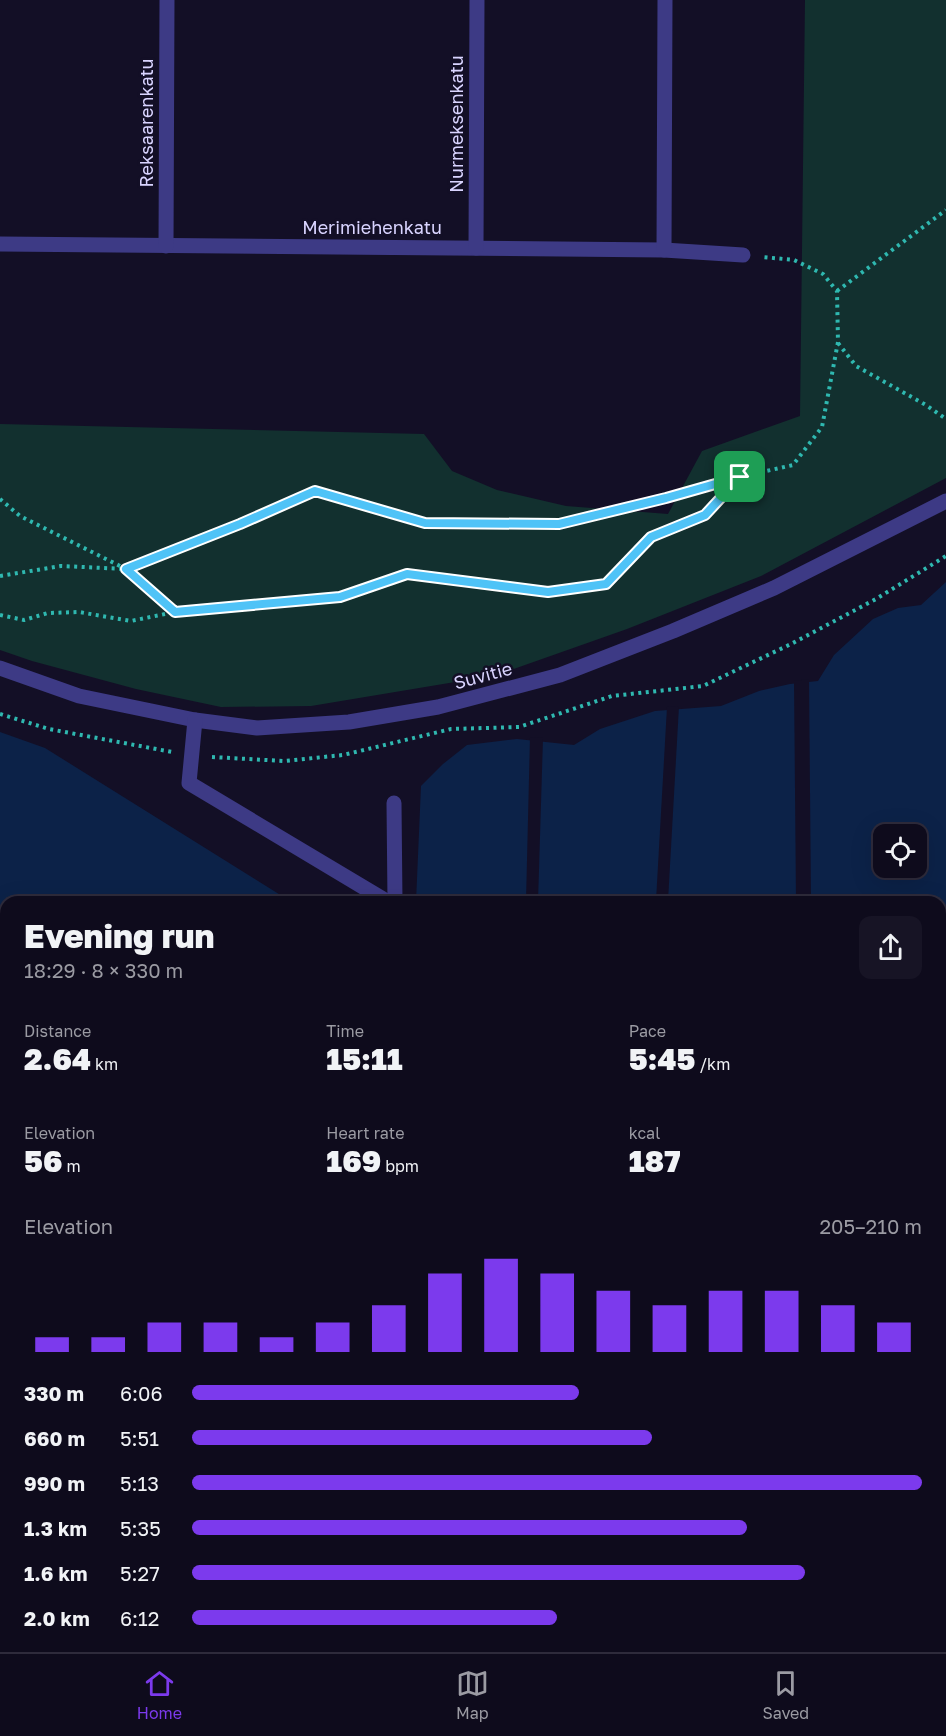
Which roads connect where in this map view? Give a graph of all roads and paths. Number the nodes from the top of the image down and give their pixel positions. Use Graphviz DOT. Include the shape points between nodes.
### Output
graph roads {
  1 [pos="168,0"];
  2 [pos="477,0"];
  3 [pos="665,0"];
  4 [pos="946,210"];
  5 [pos="0,244"];
  6 [pos="166,246"];
  7 [pos="476,248"];
  8 [pos="664,250"];
  9 [pos="743,255"];
  10 [pos="837,291"];
  11 [pos="838,342"];
  12 [pos="946,419"];
  13 [pos="740,477"];
  14 [pos="0,499"];
  15 [pos="946,501"];
  16 [pos="946,556"];
  17 [pos="126,569"];
  18 [pos="0,576"];
  19 [pos="175,612"];
  20 [pos="0,615"];
  21 [pos="0,668"];
  22 [pos="612,696"];
  23 [pos="195,720"];
  24 [pos="394,803"];
  25 [pos="378,896"];
  26 [pos="395,896"];
  1 -- 6 [label="street, Reksaarenkatu"];
  2 -- 7 [label="street, Nurmeksenkatu"];
  3 -- 8 [label="street"];
  4 -- 10 [label="path"];
  5 -- 6 [label="street, Merimiehenkatu"];
  6 -- 7 [label="street, Merimiehenkatu"];
  7 -- 8 [label="street, Merimiehenkatu"];
  8 -- 9 [label="street, Merimiehenkatu"];
  9 -- 10 [label="path" via="794,260 823,274"];
  10 -- 11 [label="path"];
  11 -- 12 [label="path" via="856,366"];
  11 -- 13 [label="path" via="822,427 793,465"];
  13 -- 17 [label="path" via="559,524 425,523 315,491"];
  13 -- 19 [label="path" via="705,515 651,537 606,584 548,592 407,574 340,597"];
  14 -- 17 [label="path" via="20,516"];
  15 -- 23 [label="street, Suvitie" via="774,588 560,675 438,707 349,722 257,728"];
  16 -- 22 [label="path" via="876,599 703,686"];
  17 -- 18 [label="path" via="61,566"];
  17 -- 19 [label="path"];
  19 -- 20 [label="path" via="130,621 79,612 48,613 24,620"];
  21 -- 23 [label="street, Suvitie" via="79,696"];
  23 -- 25 [label="street" via="189,783"];
  24 -- 26 [label="street"];
}
